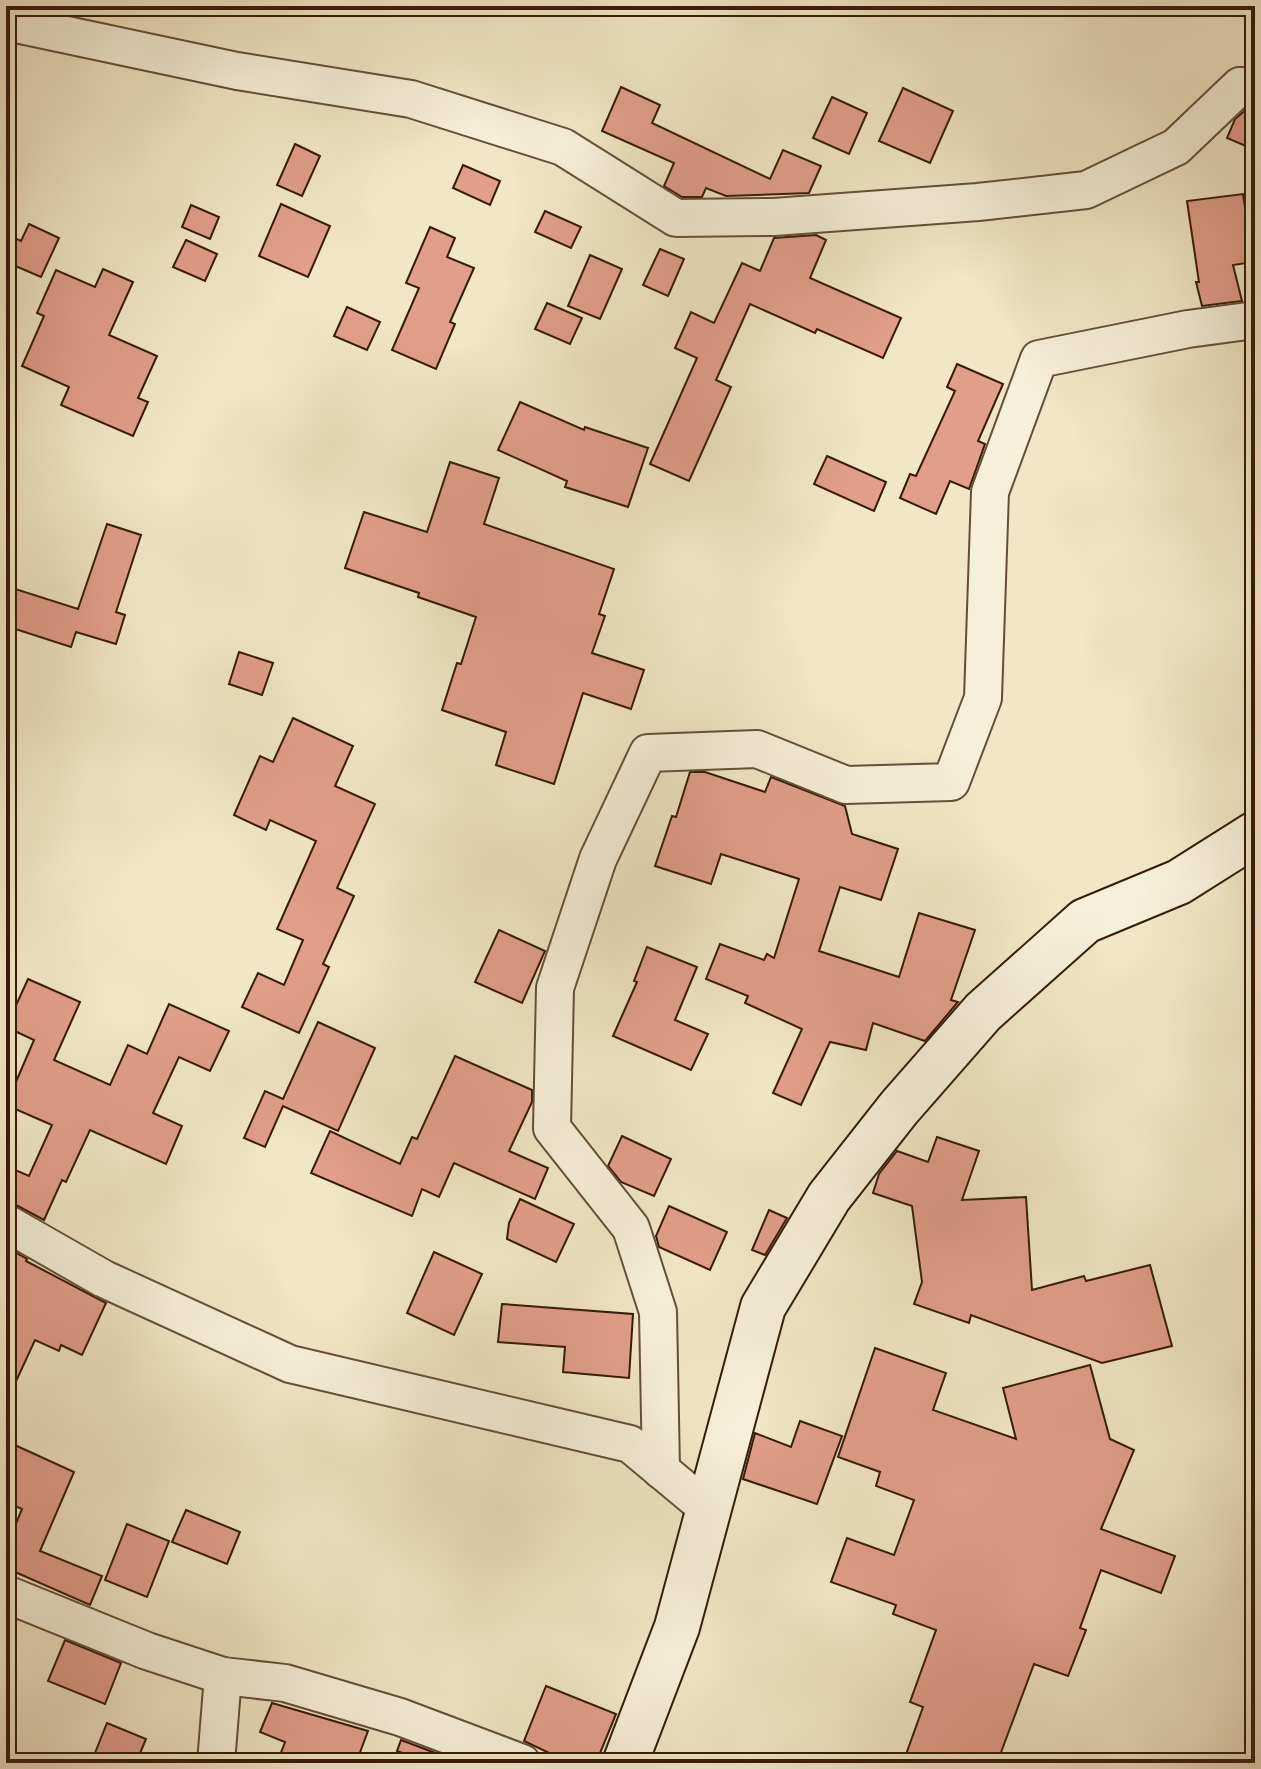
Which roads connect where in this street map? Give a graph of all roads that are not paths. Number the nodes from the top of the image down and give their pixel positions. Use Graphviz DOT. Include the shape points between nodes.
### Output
graph roads {
  1 [pos="6,22"];
  2 [pos="1255,87"];
  3 [pos="1255,320"];
  4 [pos="1255,834"];
  5 [pos="6,1223"];
  6 [pos="661,1470"];
  7 [pos="708,1509"];
  8 [pos="6,1594"];
  9 [pos="223,1676"];
  10 [pos="216,1763"];
  11 [pos="522,1763"];
  12 [pos="625,1763"];
  1 -- 2 [label="street" via="237,71 411,99 563,147 676,218 774,217 1086,190 1176,147 1240,86"];
  3 -- 6 [label="street" via="1039,359 990,492 983,698 951,782 846,785 757,749 648,753 598,859 555,988 552,1128 631,1228 658,1312"];
  4 -- 7 [label="street" via="1179,882 1085,921 983,1012 899,1108 829,1197 763,1307"];
  5 -- 6 [label="street" via="104,1279 290,1364 630,1444"];
  6 -- 7 [label="street"];
  7 -- 12 [label="street" via="677,1627"];
  8 -- 9 [label="street"];
  9 -- 10 [label="street"];
  9 -- 11 [label="street" via="285,1683 400,1717"];
}
